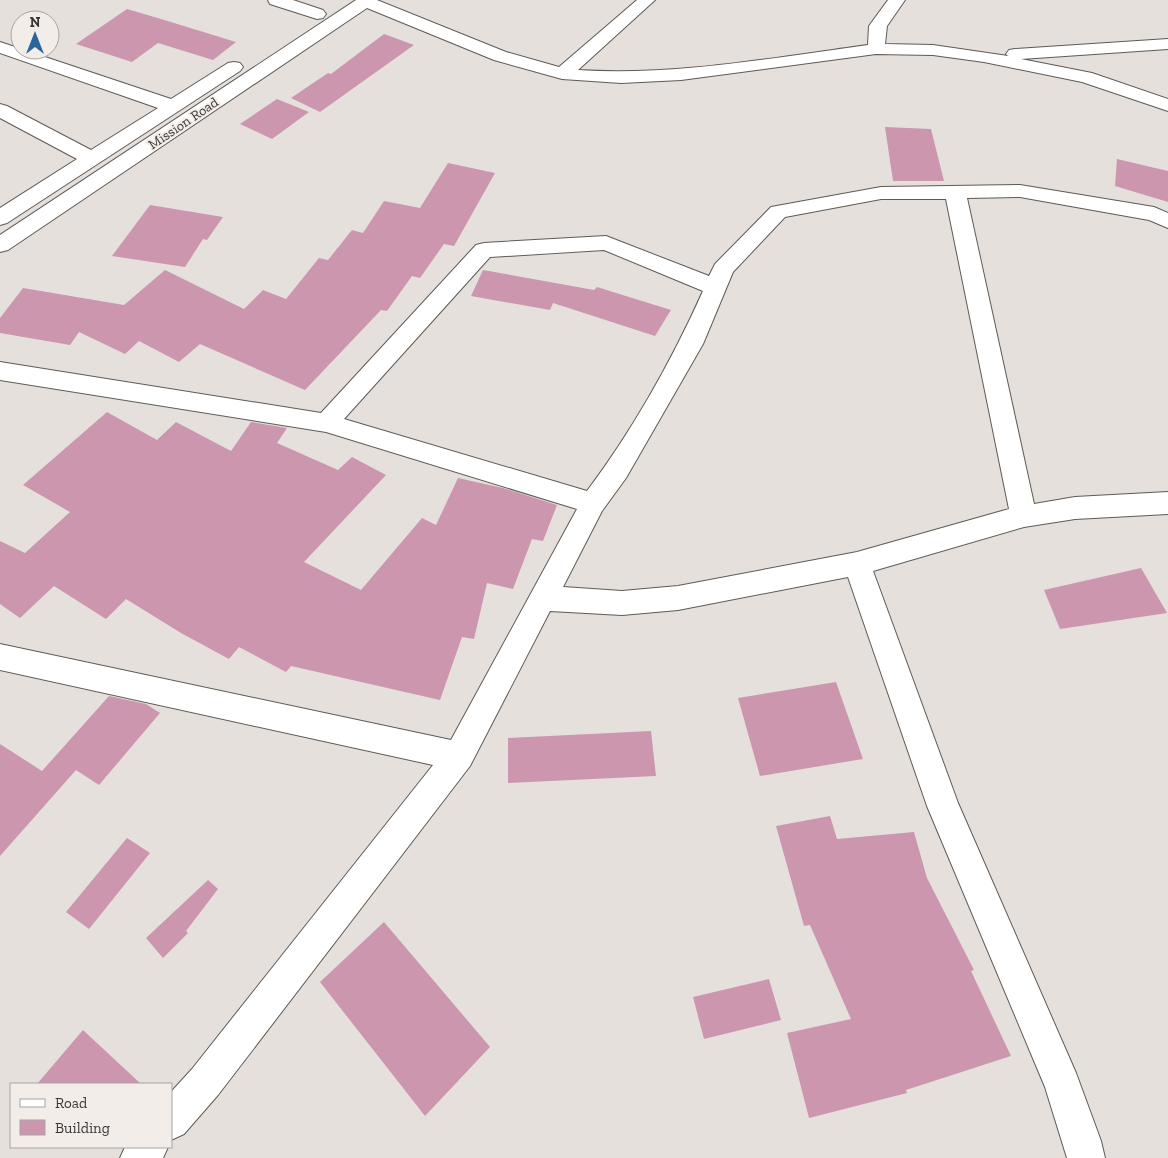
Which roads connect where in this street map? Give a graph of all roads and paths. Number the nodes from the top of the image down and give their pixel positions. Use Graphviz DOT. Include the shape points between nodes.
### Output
graph roads {
  1 [pos="276,0"];
  2 [pos="339,0"];
  3 [pos="647,0"];
  4 [pos="897,0"];
  5 [pos="366,1"];
  6 [pos="317,14"];
  7 [pos="1168,44"];
  8 [pos="0,47"];
  9 [pos="876,48"];
  10 [pos="984,57"];
  11 [pos="562,74"];
  12 [pos="172,106"];
  13 [pos="1168,106"];
  14 [pos="0,110"];
  15 [pos="92,159"];
  16 [pos="955,192"];
  17 [pos="0,218"];
  18 [pos="1168,221"];
  19 [pos="0,245"];
  20 [pos="715,287"];
  21 [pos="0,371"];
  22 [pos="326,423"];
  23 [pos="592,503"];
  24 [pos="1168,503"];
  25 [pos="1024,516"];
  26 [pos="857,564"];
  27 [pos="542,598"];
  28 [pos="0,657"];
  29 [pos="459,756"];
  30 [pos="172,1119"];
  31 [pos="148,1148"];
  32 [pos="139,1158"];
  33 [pos="1086,1158"];
  1 -- 6 [label="street"];
  2 -- 6 [label="street, Mission Road"];
  3 -- 11 [label="street"];
  4 -- 9 [label="street" via="878,26"];
  5 -- 11 [label="street" via="500,56"];
  5 -- 19 [label="street, Mission Road"];
  6 -- 12 [label="street, Mission Road"];
  7 -- 10 [label="street"];
  8 -- 12 [label="street"];
  9 -- 10 [label="street" via="933,50"];
  9 -- 11 [label="street" via="681,75 621,78"];
  10 -- 13 [label="street" via="1086,77"];
  12 -- 15 [label="street, Mission Road"];
  14 -- 15 [label="street"];
  15 -- 17 [label="street, Mission Road"];
  16 -- 18 [label="street" via="1020,191 1154,214"];
  16 -- 20 [label="street" via="881,193 778,212 722,269"];
  16 -- 25 [label="street"];
  20 -- 22 [label="street" via="606,243 484,250"];
  20 -- 23 [label="street" via="691,344 617,471"];
  21 -- 22 [label="street"];
  22 -- 23 [label="street"];
  23 -- 27 [label="street"];
  24 -- 25 [label="street" via="1075,508"];
  25 -- 26 [label="street"];
  26 -- 27 [label="street" via="678,598 622,603"];
  26 -- 33 [label="street" via="943,806 1063,1086"];
  27 -- 29 [label="street"];
  28 -- 29 [label="street"];
  29 -- 30 [label="street" via="205,1082"];
  31 -- 32 [label="street"];
}
